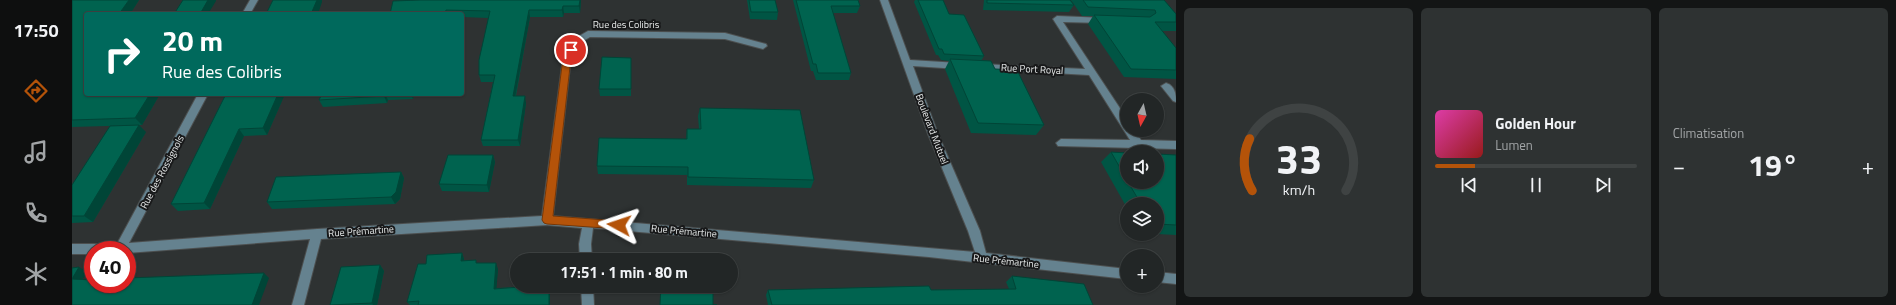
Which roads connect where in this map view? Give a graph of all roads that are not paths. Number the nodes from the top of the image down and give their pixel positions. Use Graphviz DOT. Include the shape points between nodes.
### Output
graph roads {
  1 [pos="254,0"];
  2 [pos="884,0"];
  3 [pos="247,12"];
  4 [pos="1112,21"];
  5 [pos="763,46"];
  6 [pos="907,63"];
  7 [pos="1092,72"];
  8 [pos="1166,86"];
  9 [pos="202,96"];
  10 [pos="1176,99"];
  11 [pos="1120,116"];
  12 [pos="1134,137"];
  13 [pos="1061,143"];
  14 [pos="1138,144"];
  15 [pos="1176,145"];
  16 [pos="547,220"];
  17 [pos="588,222"];
  18 [pos="317,234"];
  19 [pos="124,241"];
  20 [pos="136,248"];
  21 [pos="72,249"];
  22 [pos="84,249"];
  23 [pos="586,253"];
  24 [pos="982,258"];
  25 [pos="1120,273"];
  26 [pos="1164,278"];
  27 [pos="1176,279"];
  28 [pos="587,293"];
  29 [pos="298,305"];
  30 [pos="588,305"];
  1 -- 3 [label="street"];
  2 -- 6 [label="street, Boulevard Mutuel"];
  4 -- 7 [label="street" via="1058,19"];
  5 -- 16 [label="street, Rue des Colibris" via="725,36 588,34 575,42 567,58"];
  6 -- 7 [label="street, Rue Port Royal"];
  6 -- 24 [label="street, Boulevard Mutuel" via="933,134 974,231"];
  7 -- 11 [label="street"];
  8 -- 10 [label="street"];
  9 -- 19 [label="street, Rue des Rossignols"];
  12 -- 14 [label="street"];
  13 -- 14 [label="street"];
  14 -- 15 [label="street"];
  16 -- 17 [label="street, Rue Prémartine"];
  16 -- 18 [label="street, Rue Prémartine"];
  17 -- 23 [label="street"];
  17 -- 24 [label="street, Rue Prémartine"];
  18 -- 20 [label="street, Rue Prémartine"];
  18 -- 29 [label="street"];
  21 -- 22 [label="street, Rue Prémartine"];
  24 -- 25 [label="street, Rue Prémartine"];
  26 -- 27 [label="street"];
  28 -- 30 [label="street"];
}
